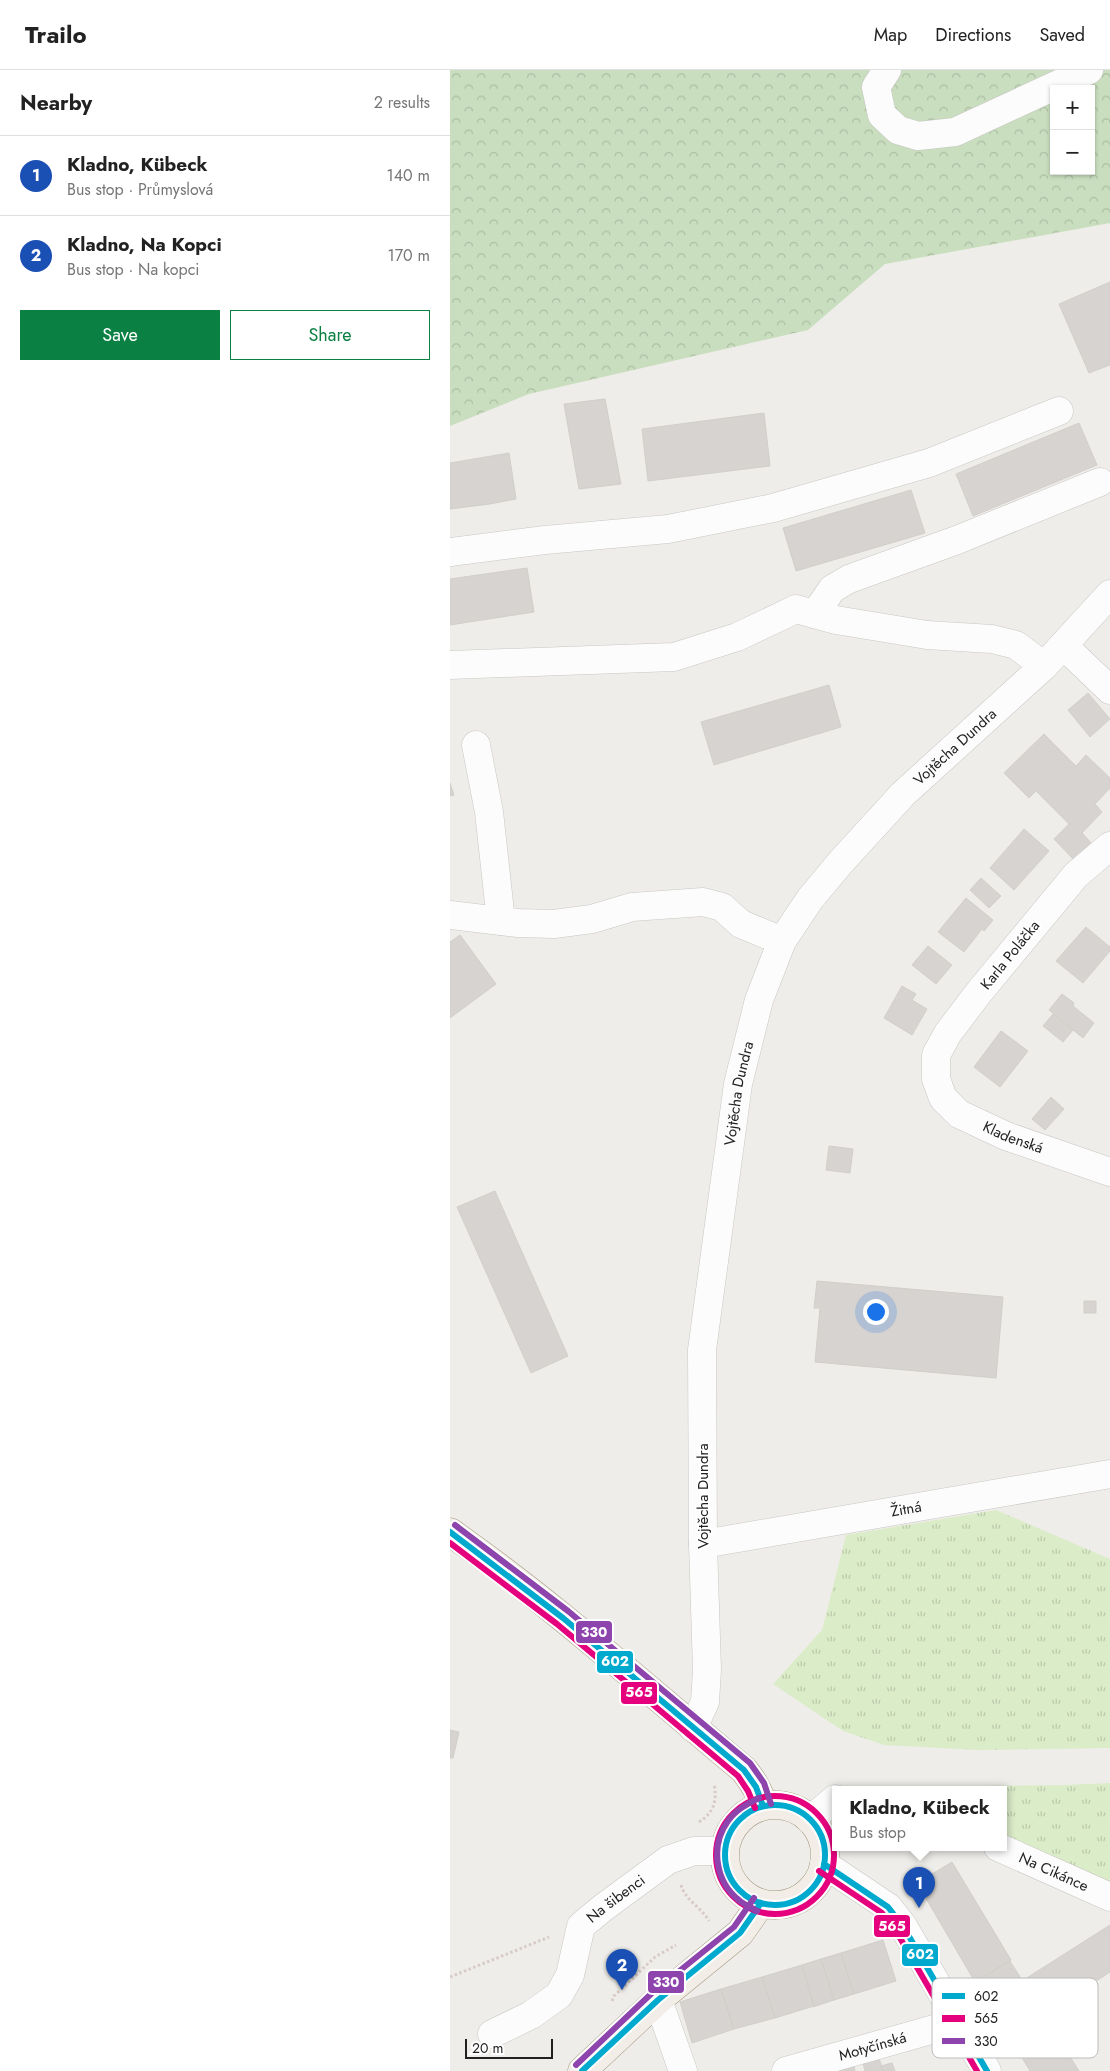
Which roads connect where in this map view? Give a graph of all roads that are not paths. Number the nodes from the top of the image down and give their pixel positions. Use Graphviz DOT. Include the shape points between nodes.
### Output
graph roads {
  1 [pos="887,70"];
  2 [pos="1089,70"];
  3 [pos="1059,412"];
  4 [pos="1100,482"];
  5 [pos="450,552"];
  6 [pos="1110,594"];
  7 [pos="815,614"];
  8 [pos="1064,646"];
  9 [pos="450,665"];
  10 [pos="1044,666"];
  11 [pos="1110,690"];
  12 [pos="476,746"];
  13 [pos="1110,846"];
  14 [pos="450,915"];
  15 [pos="501,920"];
  16 [pos="782,941"];
  17 [pos="936,1078"];
  18 [pos="1110,1172"];
  19 [pos="1110,1474"];
  20 [pos="450,1532"];
  21 [pos="703,1544"];
  22 [pos="693,1728"];
  23 [pos="832,1802"];
  24 [pos="763,1806"];
  25 [pos="810,1820"];
  26 [pos="725,1851"];
  27 [pos="1007,1851"];
  28 [pos="824,1864"];
  29 [pos="1110,1897"];
  30 [pos="761,1903"];
  31 [pos="933,1978"];
  32 [pos="658,2000"];
  33 [pos="932,2030"];
  34 [pos="492,2034"];
  35 [pos="980,2058"];
  36 [pos="582,2071"];
  37 [pos="683,2071"];
  38 [pos="786,2071"];
  39 [pos="987,2071"];
  1 -- 2 [label="street" via="876,87 882,114 898,130 918,136 955,132"];
  3 -- 5 [label="street" via="929,463 773,508 668,529"];
  4 -- 7 [label="street" via="957,540 849,579 832,590"];
  6 -- 8 [label="street, Vojtěcha Dundra"];
  7 -- 9 [label="street" via="796,609 737,637 674,657"];
  7 -- 10 [label="street" via="927,635 992,639 1016,645"];
  8 -- 10 [label="street, Vojtěcha Dundra"];
  8 -- 11 [label="street"];
  10 -- 16 [label="street, Vojtěcha Dundra" via="903,794 822,884"];
  12 -- 15 [label="street" via="489,812"];
  13 -- 17 [label="street, Karla Poláčka" via="1076,875 948,1033 936,1055"];
  14 -- 15 [label="street"];
  15 -- 16 [label="street" via="554,924 592,919 632,907 703,902 722,907 741,924"];
  16 -- 21 [label="street, Vojtěcha Dundra" via="759,1000 738,1084 704,1340"];
  17 -- 18 [label="street, Kladenská" via="943,1098 958,1114 1006,1136"];
  19 -- 21 [label="street, Žitná"];
  20 -- 22 [label="main road" via="641,1681"];
  21 -- 22 [label="street, Vojtěcha Dundra" via="707,1670 705,1702"];
  22 -- 24 [label="main road" via="744,1770 761,1796"];
  23 -- 25 [label="street"];
  24 -- 25 [label="main road" via="797,1810"];
  24 -- 26 [label="main road" via="752,1810 734,1826"];
  25 -- 28 [label="main road" via="821,1835"];
  26 -- 30 [label="main road" via="726,1866 733,1882 745,1895"];
  26 -- 34 [label="street, Na šibenci" via="694,1851 668,1860 581,1926 570,1975 558,1995 531,2015"];
  27 -- 29 [label="street, Na Cikánce"];
  28 -- 30 [label="main road" via="815,1886 796,1901 772,1905"];
  28 -- 31 [label="street" via="888,1907"];
  30 -- 32 [label="main road" via="740,1933"];
  32 -- 36 [label="main road"];
  32 -- 37 [label="street"];
  33 -- 38 [label="street, Motyčínská"];
  35 -- 39 [label="street"];
}
